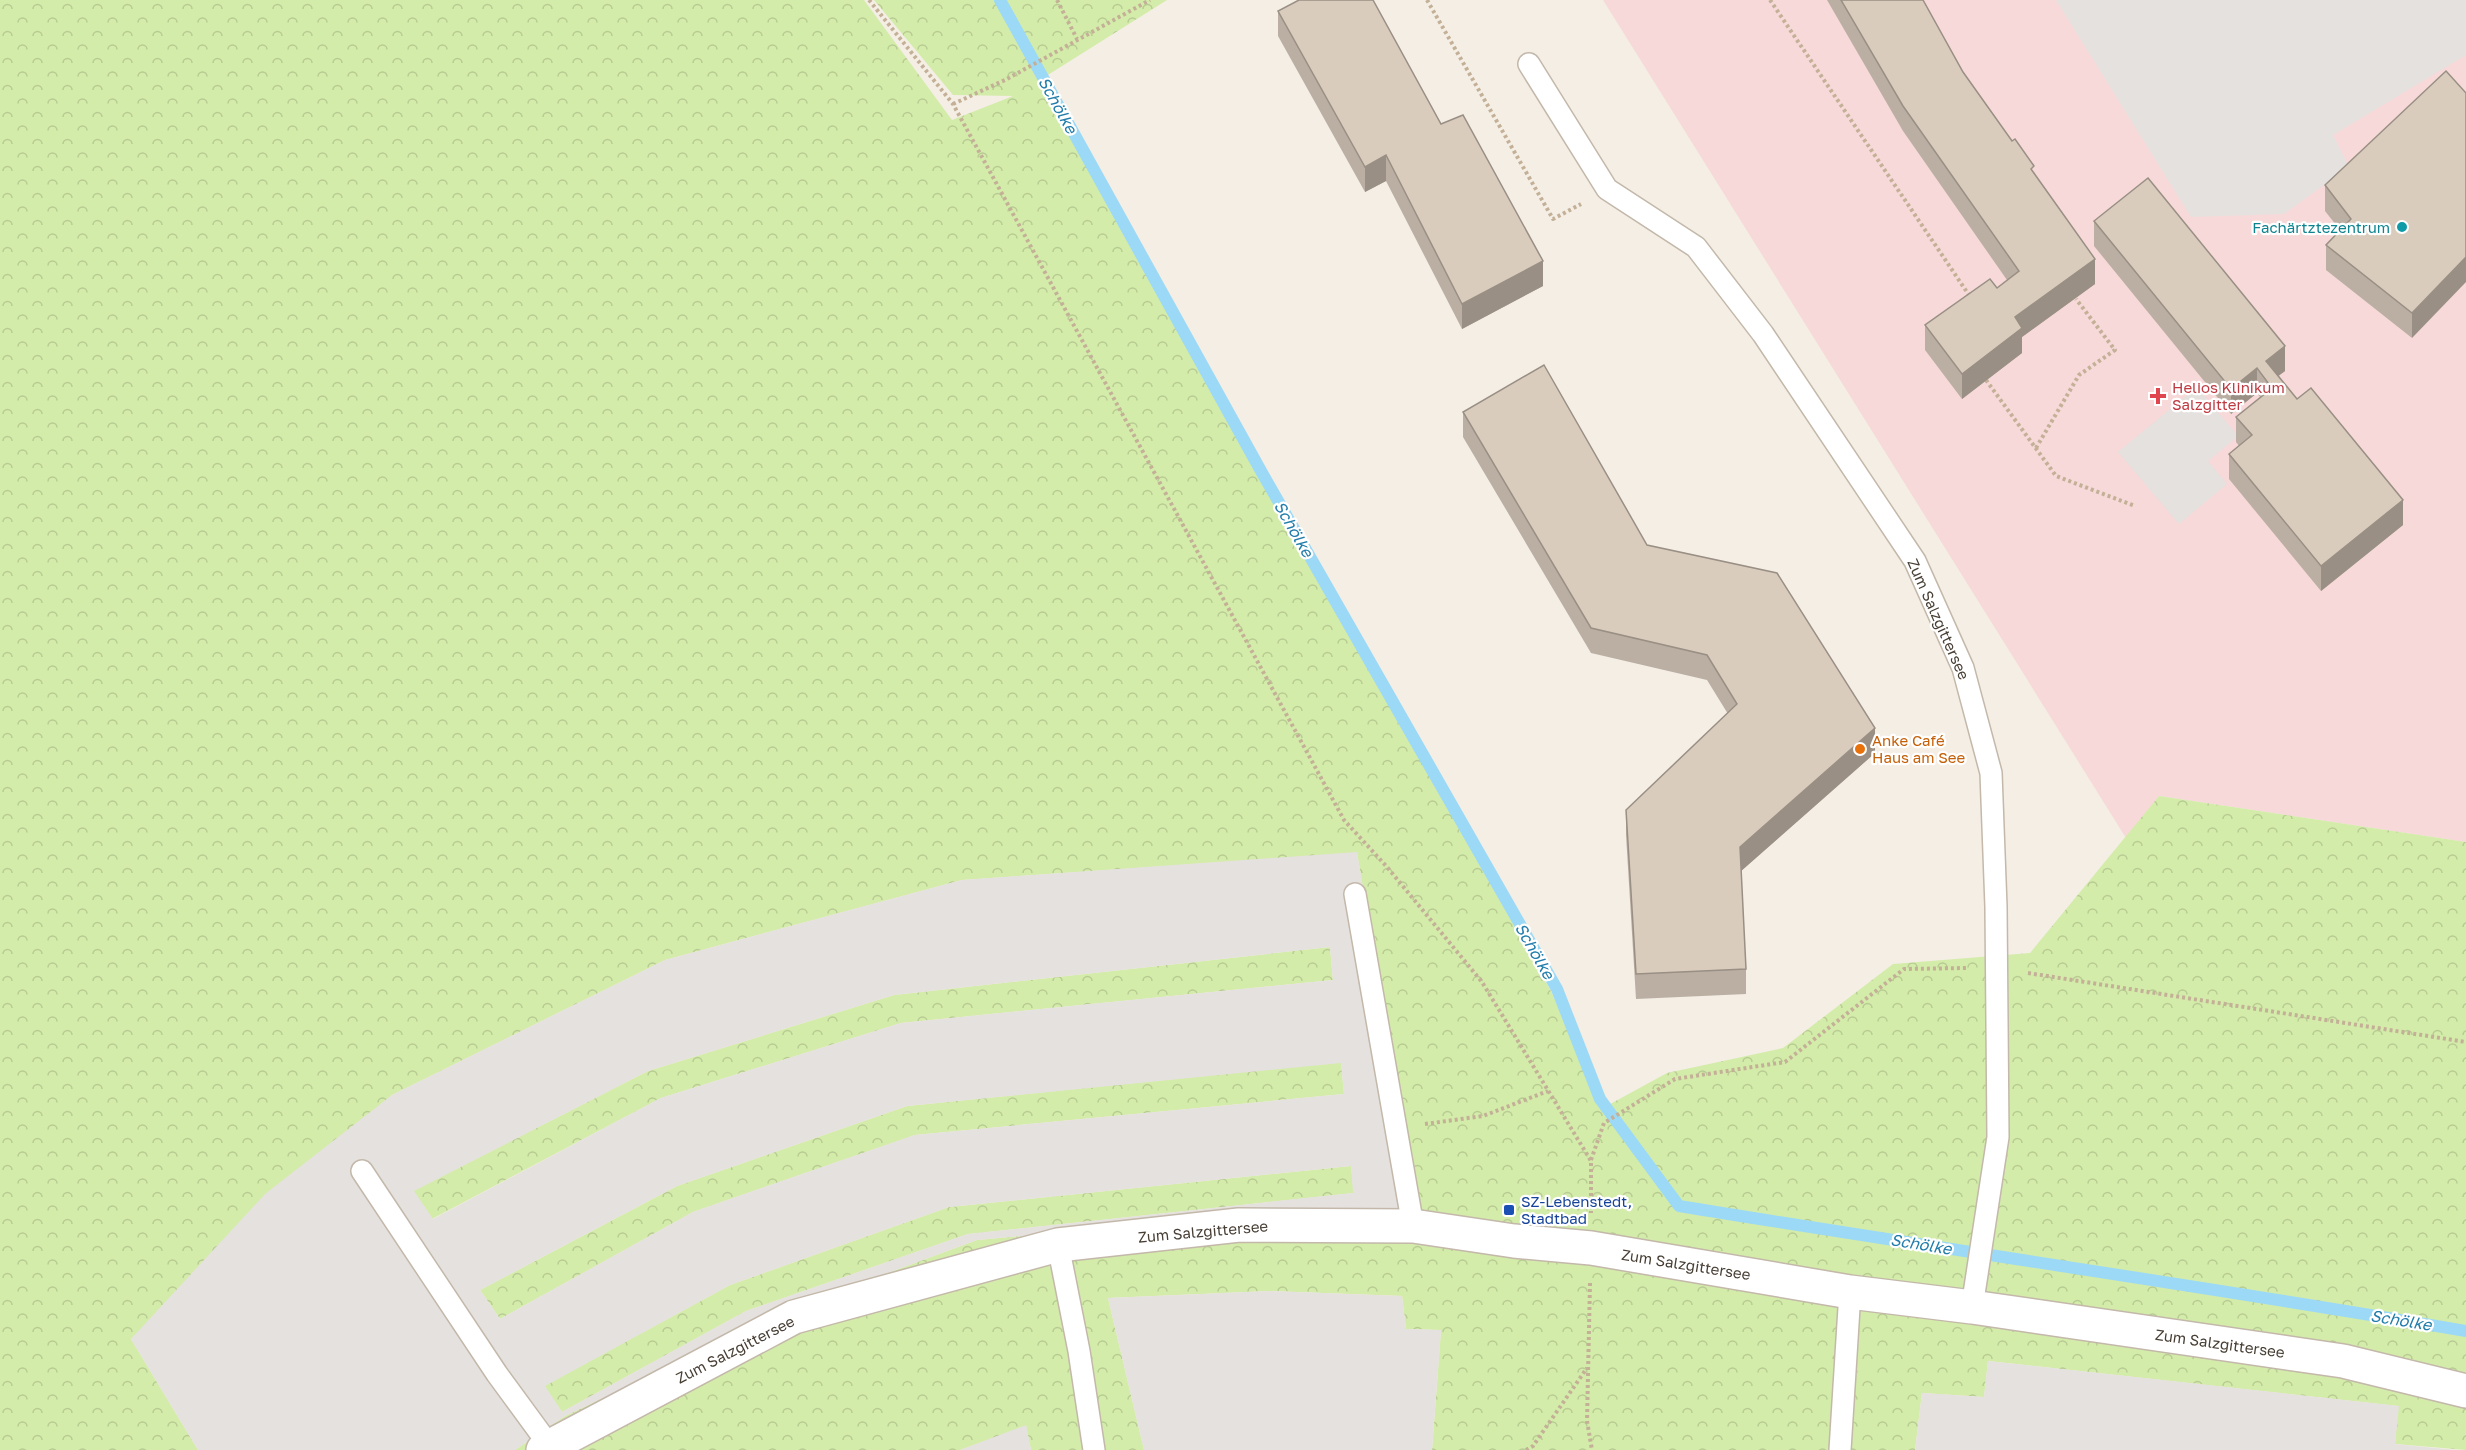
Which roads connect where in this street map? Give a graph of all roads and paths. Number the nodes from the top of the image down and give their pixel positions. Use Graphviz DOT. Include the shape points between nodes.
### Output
graph roads {
  1 [pos="869,0"];
  2 [pos="1058,0"];
  3 [pos="1150,0"];
  4 [pos="1427,0"];
  5 [pos="1770,0"];
  6 [pos="1077,39"];
  7 [pos="1529,64"];
  8 [pos="953,105"];
  9 [pos="1607,189"];
  10 [pos="2076,299"];
  11 [pos="1973,302"];
  12 [pos="1986,380"];
  13 [pos="2036,448"];
  14 [pos="2135,506"];
  15 [pos="1355,894"];
  16 [pos="1995,968"];
  17 [pos="2466,1042"];
  18 [pos="1548,1091"];
  19 [pos="1395,1128"];
  20 [pos="1591,1161"];
  21 [pos="362,1171"];
  22 [pos="1413,1226"];
  23 [pos="1058,1245"];
  24 [pos="1591,1248"];
  25 [pos="1850,1292"];
  26 [pos="1972,1307"];
  27 [pos="1587,1367"];
  28 [pos="2466,1391"];
  29 [pos="546,1448"];
  30 [pos="1094,1450"];
  31 [pos="1526,1450"];
  32 [pos="1592,1450"];
  33 [pos="1840,1450"];
  1 -- 8 [label="path"];
  2 -- 6 [label="path"];
  3 -- 6 [label="path"];
  4 -- 9 [label="path" via="1553,219"];
  5 -- 11 [label="path"];
  6 -- 8 [label="path"];
  7 -- 9 [label="lane, Zum Salzgittersee"];
  8 -- 18 [label="path" via="1344,820 1482,982"];
  9 -- 16 [label="lane, Zum Salzgittersee" via="1696,247 1762,334 1915,561 1963,668 1991,773"];
  10 -- 13 [label="path" via="2115,350 2079,375"];
  12 -- 13 [label="path"];
  13 -- 14 [label="path" via="2056,476"];
  15 -- 19 [label="lane"];
  16 -- 17 [label="path"];
  16 -- 20 [label="path" via="1904,969 1785,1062 1675,1079 1642,1098 1604,1123"];
  16 -- 26 [label="lane, Zum Salzgittersee" via="1998,1137"];
  18 -- 19 [label="path" via="1483,1116"];
  18 -- 20 [label="path"];
  19 -- 22 [label="lane"];
  20 -- 24 [label="path"];
  21 -- 29 [label="lane"];
  22 -- 23 [label="street, Zum Salzgittersee" via="1239,1226"];
  22 -- 24 [label="street, Zum Salzgittersee"];
  23 -- 29 [label="street, Zum Salzgittersee" via="794,1317"];
  23 -- 30 [label="lane"];
  24 -- 25 [label="street, Zum Salzgittersee"];
  24 -- 27 [label="path"];
  25 -- 26 [label="street, Zum Salzgittersee"];
  25 -- 33 [label="lane"];
  26 -- 28 [label="street, Zum Salzgittersee" via="2343,1361"];
  27 -- 31 [label="path" via="1533,1446"];
  27 -- 32 [label="path" via="1587,1421"];
}
